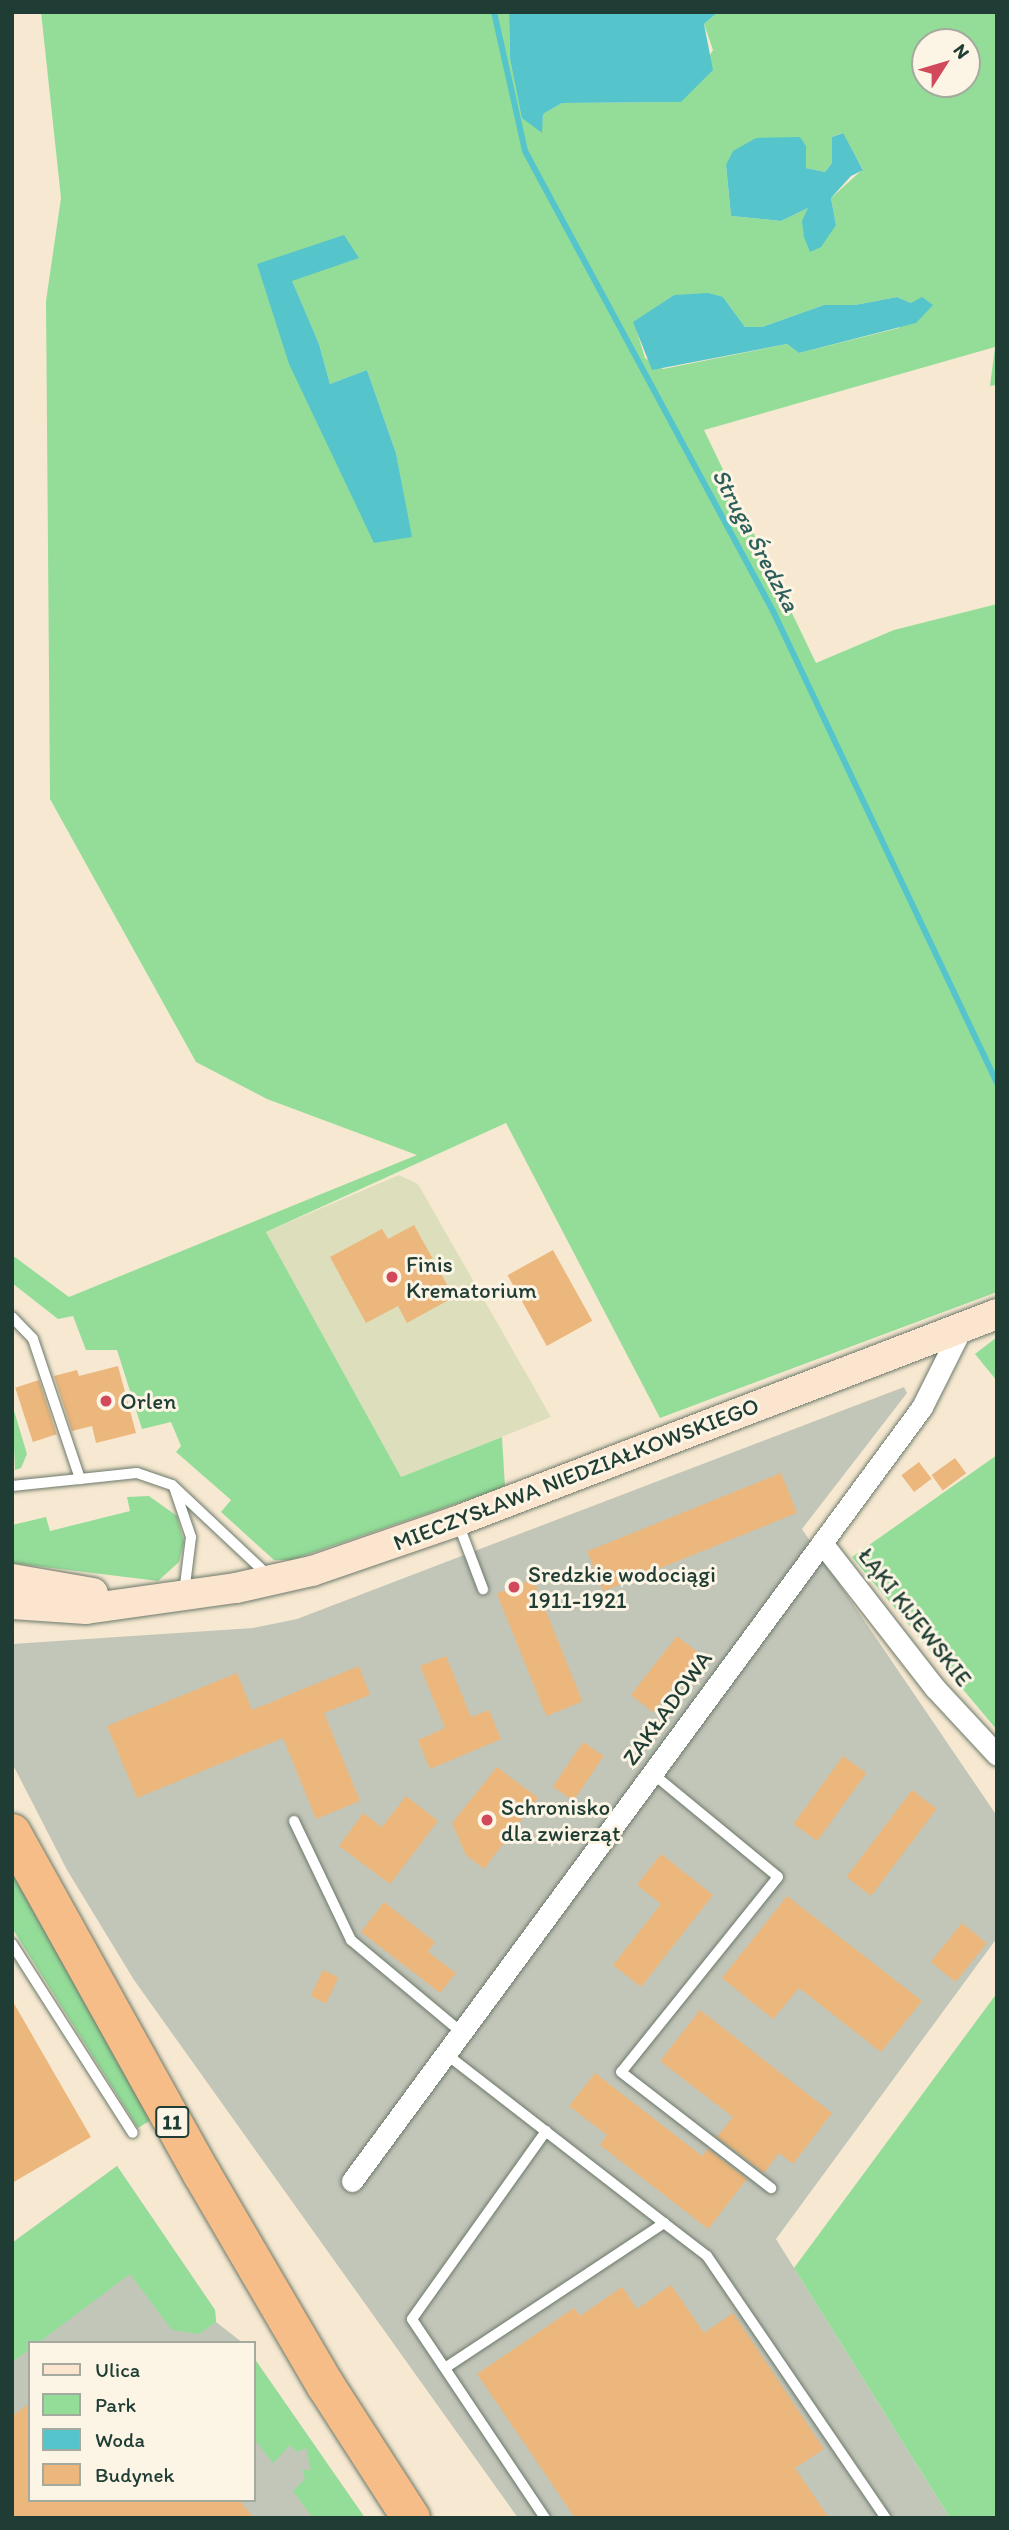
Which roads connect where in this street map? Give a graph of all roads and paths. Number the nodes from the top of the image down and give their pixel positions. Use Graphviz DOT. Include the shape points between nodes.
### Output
graph roads {
  1 [pos="997,1314"];
  2 [pos="12,1317"];
  3 [pos="962,1327"];
  4 [pos="80,1479"];
  5 [pos="173,1485"];
  6 [pos="12,1486"];
  7 [pos="457,1521"];
  8 [pos="822,1543"];
  9 [pos="12,1579"];
  10 [pos="274,1580"];
  11 [pos="483,1589"];
  12 [pos="184,1597"];
  13 [pos="145,1603"];
  14 [pos="12,1604"];
  15 [pos="997,1755"];
  16 [pos="652,1773"];
  17 [pos="294,1821"];
  18 [pos="12,1833"];
  19 [pos="12,1944"];
  20 [pos="460,2032"];
  21 [pos="446,2053"];
  22 [pos="546,2131"];
  23 [pos="133,2133"];
  24 [pos="352,2181"];
  25 [pos="771,2188"];
  26 [pos="664,2223"];
  27 [pos="445,2368"];
  28 [pos="411,2518"];
  29 [pos="545,2518"];
  30 [pos="886,2518"];
  1 -- 3 [label="street, MIECZYSŁAWA NIEDZIAŁKOWSKIEGO"];
  2 -- 4 [label="lane" via="33,1339"];
  3 -- 7 [label="street, MIECZYSŁAWA NIEDZIAŁKOWSKIEGO"];
  3 -- 8 [label="street, ZAKŁADOWA" via="922,1407"];
  4 -- 5 [label="lane" via="137,1473"];
  4 -- 6 [label="lane"];
  5 -- 10 [label="lane"];
  5 -- 12 [label="lane" via="191,1537"];
  7 -- 10 [label="street, MIECZYSŁAWA NIEDZIAŁKOWSKIEGO"];
  7 -- 11 [label="lane"];
  8 -- 15 [label="street, ŁĄKI KIJEWSKIE" via="935,1688"];
  8 -- 16 [label="street, ZAKŁADOWA"];
  9 -- 13 [label="street, MIECZYSŁAWA NIEDZIAŁKOWSKIEGO"];
  10 -- 12 [label="street, MIECZYSŁAWA NIEDZIAŁKOWSKIEGO"];
  12 -- 13 [label="street, MIECZYSŁAWA NIEDZIAŁKOWSKIEGO"];
  13 -- 14 [label="street, MIECZYSŁAWA NIEDZIAŁKOWSKIEGO" via="86,1609"];
  16 -- 20 [label="street, ZAKŁADOWA"];
  16 -- 25 [label="lane" via="778,1877 621,2072"];
  17 -- 20 [label="lane" via="351,1940"];
  18 -- 28 [label="highway, 11" via="228,2218 326,2386"];
  19 -- 23 [label="lane"];
  20 -- 21 [label="street, ZAKŁADOWA"];
  21 -- 22 [label="lane"];
  21 -- 24 [label="street, ZAKŁADOWA"];
  22 -- 26 [label="lane"];
  22 -- 27 [label="lane" via="412,2319"];
  26 -- 27 [label="lane"];
  26 -- 30 [label="lane" via="707,2256"];
  27 -- 29 [label="lane"];
}
